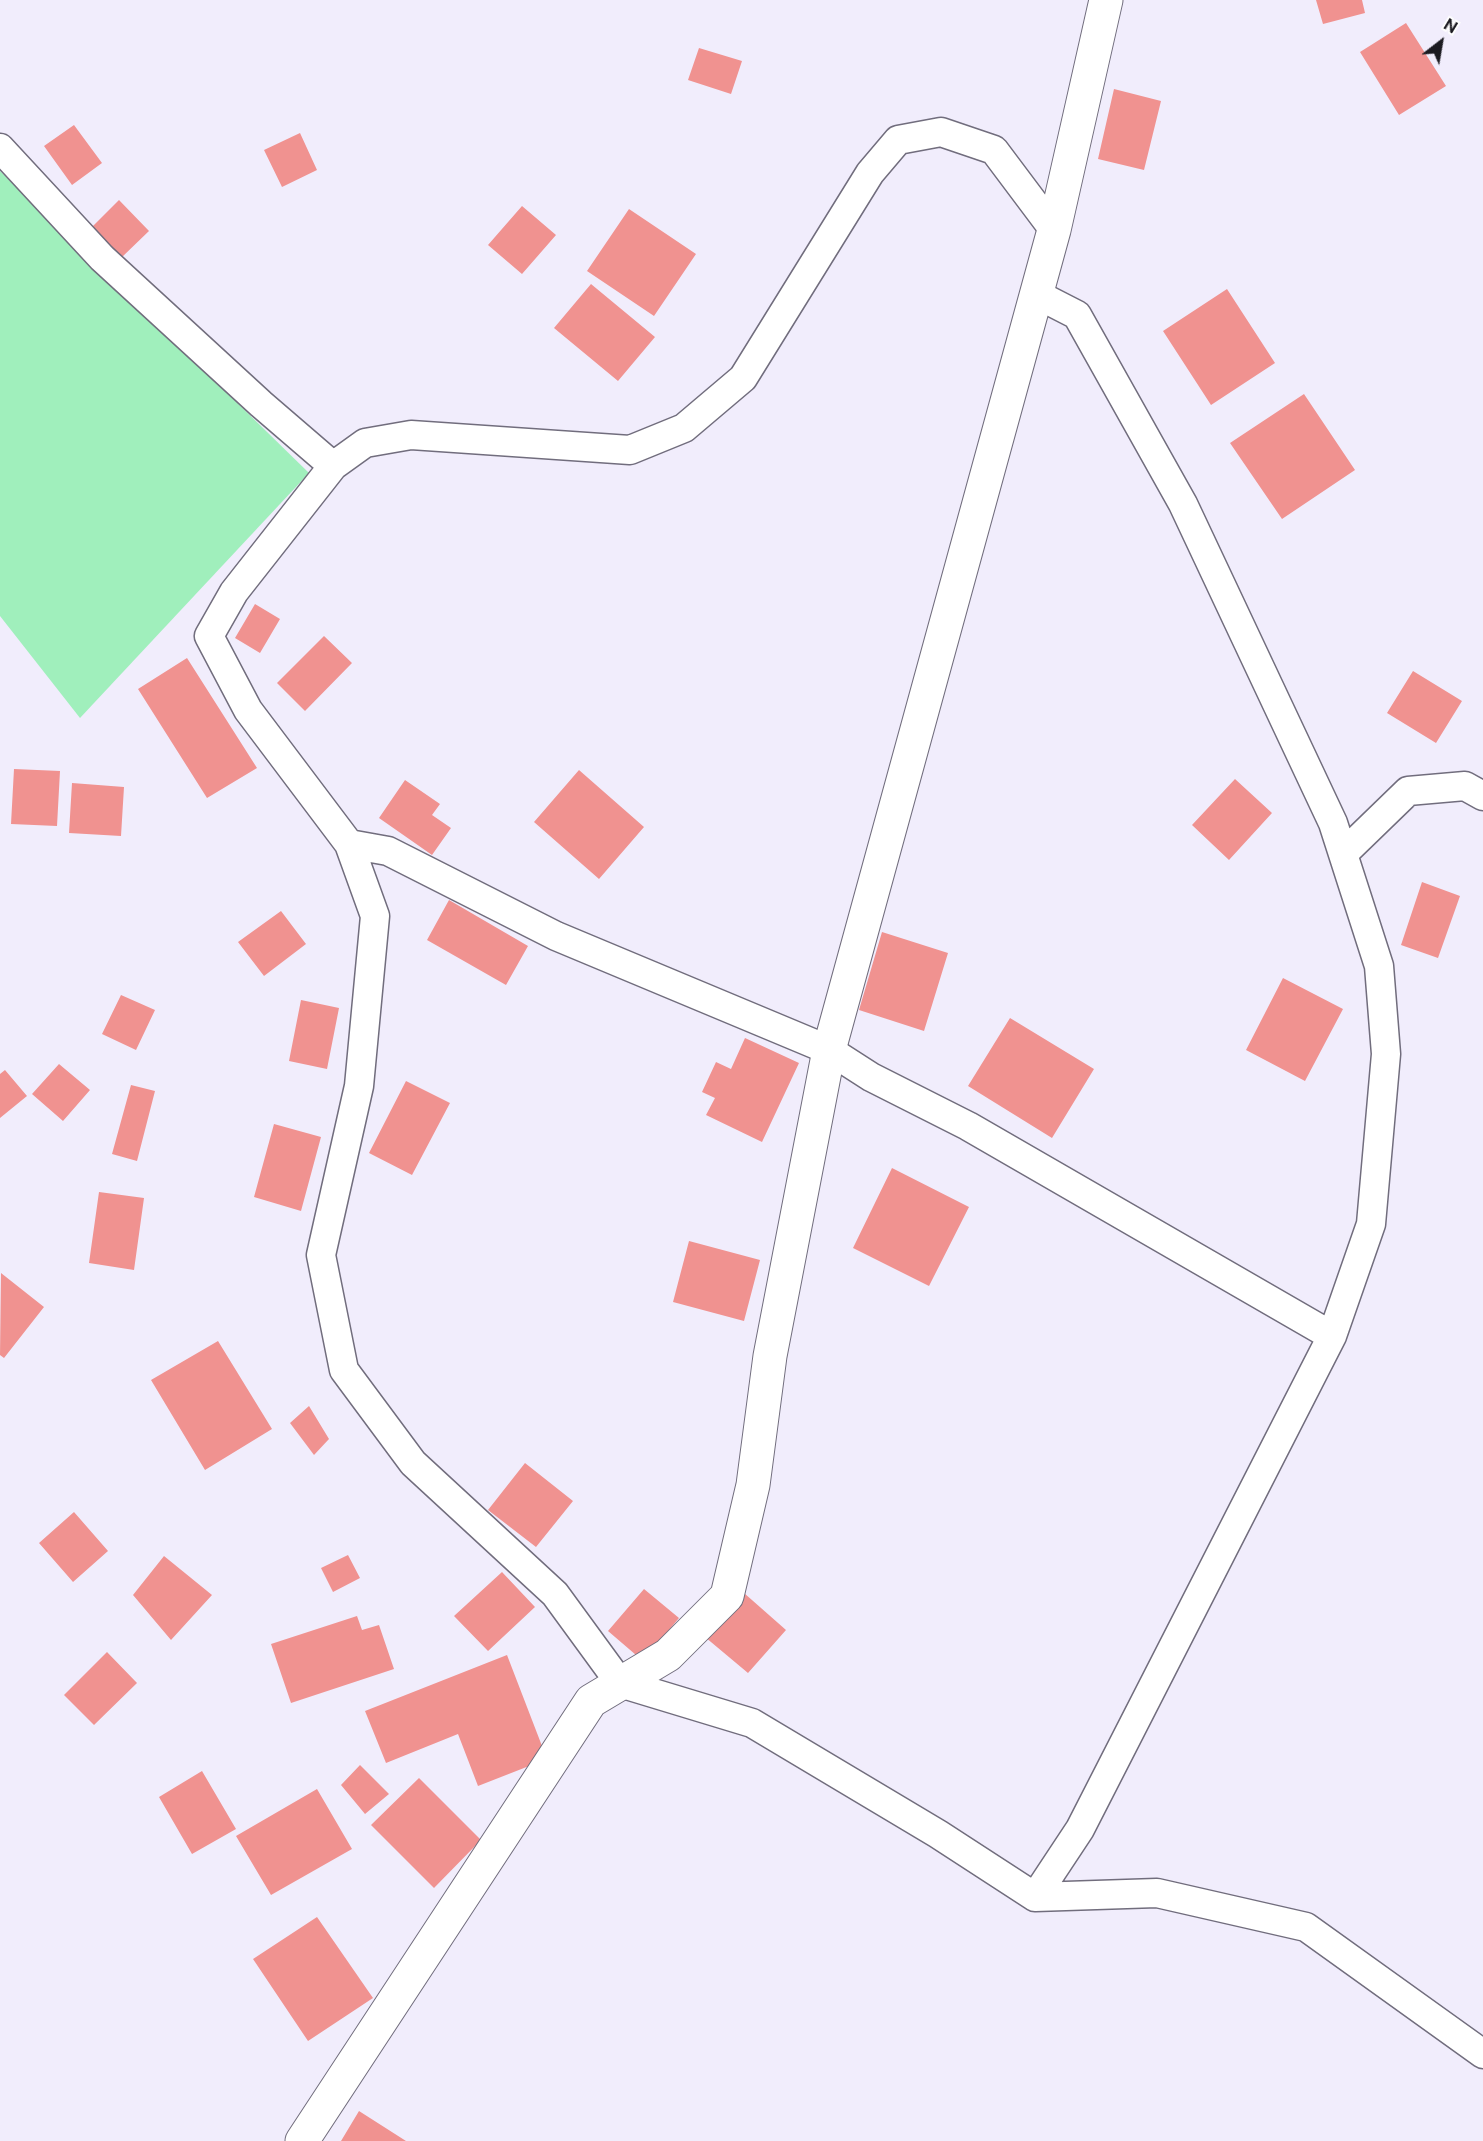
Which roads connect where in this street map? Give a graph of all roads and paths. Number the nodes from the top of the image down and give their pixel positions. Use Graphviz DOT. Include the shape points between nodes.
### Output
graph roads {
  1 [pos="1106,0"];
  2 [pos="0,148"];
  3 [pos="1054,230"];
  4 [pos="1036,294"];
  5 [pos="333,465"];
  6 [pos="1483,796"];
  7 [pos="349,844"];
  8 [pos="1343,854"];
  9 [pos="829,1050"];
  10 [pos="1332,1336"];
  11 [pos="620,1683"];
  12 [pos="1035,1896"];
  13 [pos="1483,2054"];
  14 [pos="302,2141"];
  1 -- 3 [label="street"];
  2 -- 5 [label="street" via="102,258"];
  3 -- 4 [label="street"];
  3 -- 5 [label="street" via="994,150 941,132 898,140 870,173 743,378 684,428 630,450 411,435 366,443"];
  4 -- 8 [label="street" via="1077,315 1183,504 1334,824"];
  4 -- 9 [label="street"];
  5 -- 7 [label="street" via="234,592 209,636 248,710"];
  6 -- 8 [label="street" via="1465,786 1408,791"];
  7 -- 9 [label="street" via="388,851 556,936"];
  7 -- 11 [label="street" via="375,916 359,1086 321,1255 344,1370 413,1463 555,1594"];
  8 -- 10 [label="street" via="1379,966 1386,1054 1371,1224"];
  9 -- 10 [label="street"];
  9 -- 11 [label="street" via="770,1356 753,1485 727,1596 668,1655"];
  10 -- 12 [label="street" via="1080,1829"];
  11 -- 12 [label="street" via="752,1723"];
  11 -- 14 [label="street" via="591,1701"];
  12 -- 13 [label="street" via="1157,1893 1306,1927"];
}
